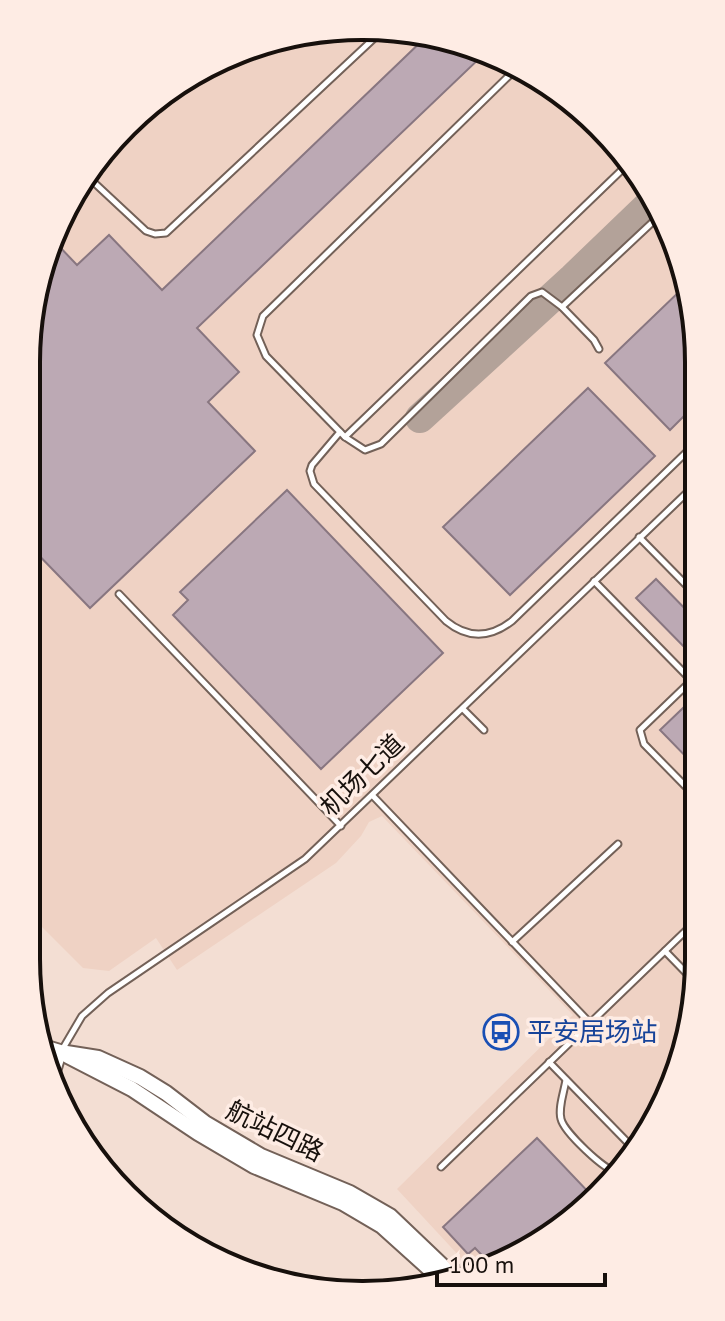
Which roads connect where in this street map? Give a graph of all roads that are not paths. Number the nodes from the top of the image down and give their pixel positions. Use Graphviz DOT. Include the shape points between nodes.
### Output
graph roads {
  1 [pos="372,40"];
  2 [pos="509,75"];
  3 [pos="621,170"];
  4 [pos="94,183"];
  5 [pos="653,222"];
  6 [pos="562,307"];
  7 [pos="599,349"];
  8 [pos="342,435"];
  9 [pos="685,454"];
  10 [pos="685,494"];
  11 [pos="639,537"];
  12 [pos="594,581"];
  13 [pos="685,584"];
  14 [pos="119,594"];
  15 [pos="685,673"];
  16 [pos="685,687"];
  17 [pos="463,709"];
  18 [pos="484,730"];
  19 [pos="685,786"];
  20 [pos="373,796"];
  21 [pos="341,826"];
  22 [pos="618,844"];
  23 [pos="685,932"];
  24 [pos="512,942"];
  25 [pos="665,951"];
  26 [pos="684,971"];
  27 [pos="590,1023"];
  28 [pos="53,1050"];
  29 [pos="60,1052"];
  30 [pos="57,1062"];
  31 [pos="549,1062"];
  32 [pos="566,1079"];
  33 [pos="628,1142"];
  34 [pos="441,1167"];
  35 [pos="607,1169"];
  36 [pos="446,1270"];
  37 [pos="434,1273"];
  1 -- 4 [label="lane" via="166,233 146,231"];
  2 -- 8 [label="lane" via="259,321 262,351"];
  3 -- 8 [label="lane"];
  5 -- 6 [label="lane"];
  6 -- 7 [label="lane"];
  6 -- 8 [label="lane" via="542,292 531,296 381,444 365,450"];
  8 -- 9 [label="lane" via="312,465 314,484 446,621 464,633 484,635 512,621"];
  10 -- 11 [label="lane, 机场七道"];
  11 -- 12 [label="lane, 机场七道"];
  11 -- 13 [label="lane"];
  12 -- 15 [label="lane"];
  12 -- 17 [label="lane, 机场七道"];
  14 -- 21 [label="lane"];
  16 -- 19 [label="lane" via="640,730 644,744"];
  17 -- 18 [label="lane"];
  17 -- 20 [label="lane, 机场七道"];
  20 -- 21 [label="lane, 机场七道"];
  20 -- 24 [label="lane"];
  21 -- 29 [label="lane, 机场七道" via="305,859 108,993 82,1016"];
  22 -- 24 [label="lane"];
  23 -- 25 [label="lane"];
  24 -- 27 [label="lane"];
  25 -- 26 [label="lane"];
  25 -- 27 [label="lane"];
  27 -- 31 [label="lane"];
  28 -- 29 [label="main road, 航站四路"];
  29 -- 30 [label="street, 机场七道"];
  29 -- 36 [label="main road, 航站四路" via="98,1058 140,1077 261,1156 377,1208"];
  29 -- 37 [label="main road, 航站四路" via="132,1089 254,1166 343,1203 382,1226"];
  31 -- 32 [label="lane"];
  31 -- 34 [label="lane"];
  32 -- 33 [label="lane"];
  32 -- 35 [label="lane" via="563,1126"];
}
